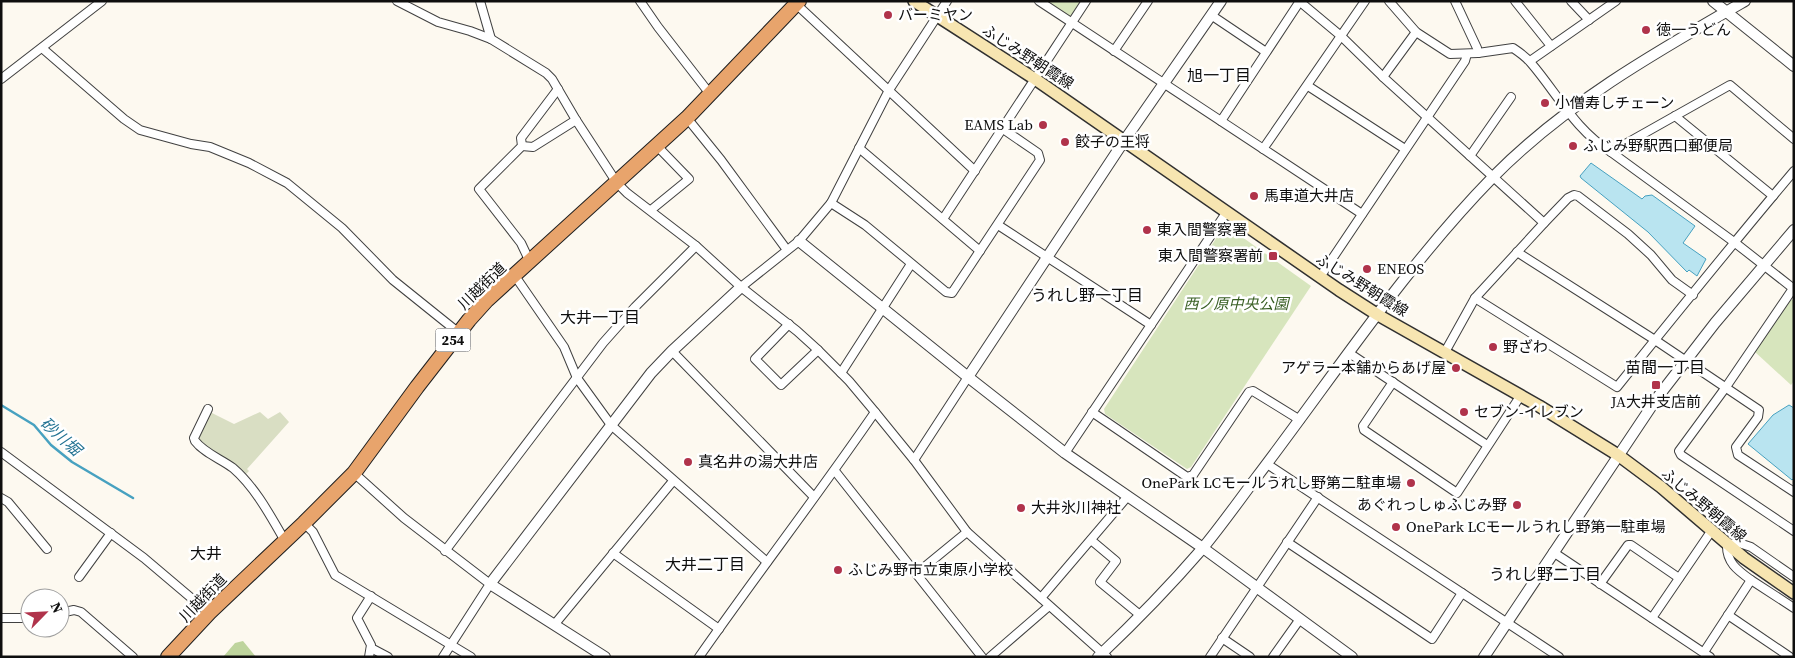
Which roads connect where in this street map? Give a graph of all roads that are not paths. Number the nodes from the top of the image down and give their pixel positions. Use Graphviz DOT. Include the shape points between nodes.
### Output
graph roads {
  1 [pos="102,1"];
  2 [pos="398,1"];
  3 [pos="480,1"];
  4 [pos="640,1"];
  5 [pos="914,1"];
  6 [pos="947,1"];
  7 [pos="1039,1"];
  8 [pos="1086,1"];
  9 [pos="1148,1"];
  10 [pos="1221,1"];
  11 [pos="1299,1"];
  12 [pos="1365,1"];
  13 [pos="1389,1"];
  14 [pos="1455,1"];
  15 [pos="1514,1"];
  16 [pos="1571,1"];
  17 [pos="1616,1"];
  18 [pos="1714,1"];
  19 [pos="1745,1"];
  20 [pos="796,2"];
  21 [pos="1727,12"];
  22 [pos="1211,15"];
  23 [pos="938,16"];
  24 [pos="1589,20"];
  25 [pos="1071,23"];
  26 [pos="1416,32"];
  27 [pos="1341,36"];
  28 [pos="491,39"];
  29 [pos="1551,46"];
  30 [pos="42,48"];
  31 [pos="1114,51"];
  32 [pos="1266,52"];
  33 [pos="1478,53"];
  34 [pos="1467,54"];
  35 [pos="1530,61"];
  36 [pos="1794,66"];
  37 [pos="1383,77"];
  38 [pos="1,79"];
  39 [pos="1035,79"];
  40 [pos="1164,83"];
  41 [pos="1308,86"];
  42 [pos="558,89"];
  43 [pos="889,90"];
  44 [pos="710,94"];
  45 [pos="1511,97"];
  46 [pos="1568,112"];
  47 [pos="1675,116"];
  48 [pos="1428,117"];
  49 [pos="687,118"];
  50 [pos="576,120"];
  51 [pos="1221,121"];
  52 [pos="1002,129"];
  53 [pos="1794,138"];
  54 [pos="1124,141"];
  55 [pos="522,146"];
  56 [pos="658,146"];
  57 [pos="859,148"];
  58 [pos="1263,149"];
  59 [pos="1406,149"];
  60 [pos="1611,152"];
  61 [pos="1470,156"];
  62 [pos="1794,171"];
  63 [pos="975,172"];
  64 [pos="1493,177"];
  65 [pos="617,183"];
  66 [pos="1772,196"];
  67 [pos="831,203"];
  68 [pos="651,210"];
  69 [pos="1226,213"];
  70 [pos="1362,214"];
  71 [pos="943,219"];
  72 [pos="1544,222"];
  73 [pos="998,225"];
  74 [pos="1794,230"];
  75 [pos="799,241"];
  76 [pos="1734,242"];
  77 [pos="696,246"];
  78 [pos="787,250"];
  79 [pos="980,251"];
  80 [pos="1517,252"];
  81 [pos="1047,258"];
  82 [pos="530,262"];
  83 [pos="911,264"];
  84 [pos="1764,265"];
  85 [pos="514,276"];
  86 [pos="1320,277"];
  87 [pos="742,287"];
  88 [pos="1793,288"];
  89 [pos="1693,295"];
  90 [pos="1475,298"];
  91 [pos="884,308"];
  92 [pos="1378,315"];
  93 [pos="789,324"];
  94 [pos="1150,326"];
  95 [pos="459,333"];
  96 [pos="1654,340"];
  97 [pos="818,350"];
  98 [pos="672,351"];
  99 [pos="1444,352"];
  100 [pos="1349,353"];
  101 [pos="1685,361"];
  102 [pos="841,373"];
  103 [pos="968,377"];
  104 [pos="577,378"];
  105 [pos="1393,382"];
  106 [pos="1726,387"];
  107 [pos="1520,395"];
  108 [pos="208,408"];
  109 [pos="875,412"];
  110 [pos="1092,412"];
  111 [pos="1300,420"];
  112 [pos="611,425"];
  113 [pos="1487,445"];
  114 [pos="1,452"];
  115 [pos="1066,453"];
  116 [pos="1618,455"];
  117 [pos="914,460"];
  118 [pos="1267,464"];
  119 [pos="835,471"];
  120 [pos="354,473"];
  121 [pos="673,481"];
  122 [pos="1794,492"];
  123 [pos="1128,496"];
  124 [pos="814,497"];
  125 [pos="1318,497"];
  126 [pos="1,498"];
  127 [pos="304,523"];
  128 [pos="1712,530"];
  129 [pos="1794,531"];
  130 [pos="967,532"];
  131 [pos="111,534"];
  132 [pos="1091,540"];
  133 [pos="285,541"];
  134 [pos="1287,542"];
  135 [pos="1727,544"];
  136 [pos="1202,548"];
  137 [pos="47,549"];
  138 [pos="445,551"];
  139 [pos="1553,552"];
  140 [pos="613,553"];
  141 [pos="767,562"];
  142 [pos="917,573"];
  143 [pos="79,577"];
  144 [pos="1794,577"];
  145 [pos="1679,578"];
  146 [pos="1751,580"];
  147 [pos="490,584"];
  148 [pos="1600,584"];
  149 [pos="1256,587"];
  150 [pos="1462,593"];
  151 [pos="1794,593"];
  152 [pos="371,596"];
  153 [pos="1041,598"];
  154 [pos="1049,606"];
  155 [pos="1794,608"];
  156 [pos="70,611"];
  157 [pos="209,613"];
  158 [pos="1140,615"];
  159 [pos="1728,616"];
  160 [pos="1,618"];
  161 [pos="20,618"];
  162 [pos="1652,618"];
  163 [pos="1300,619"];
  164 [pos="1507,623"];
  165 [pos="554,625"];
  166 [pos="718,629"];
  167 [pos="1222,638"];
  168 [pos="450,644"];
  169 [pos="371,648"];
  170 [pos="1707,655"];
  171 [pos="1102,656"];
  172 [pos="133,657"];
  173 [pos="168,657"];
  174 [pos="369,657"];
  175 [pos="388,657"];
  176 [pos="443,657"];
  177 [pos="471,657"];
  178 [pos="605,657"];
  179 [pos="699,657"];
  180 [pos="982,657"];
  181 [pos="990,657"];
  182 [pos="1210,657"];
  183 [pos="1250,657"];
  184 [pos="1273,657"];
  185 [pos="1352,657"];
  186 [pos="1484,657"];
  187 [pos="1559,657"];
  188 [pos="1790,657"];
  1 -- 30 [label="street"];
  2 -- 28 [label="street" via="438,22"];
  3 -- 28 [label="street"];
  4 -- 44 [label="street"];
  5 -- 23 [label="main road, ふじみ野朝霞線"];
  6 -- 23 [label="street"];
  7 -- 25 [label="street"];
  8 -- 25 [label="street"];
  9 -- 31 [label="street"];
  10 -- 22 [label="street"];
  11 -- 27 [label="street"];
  11 -- 32 [label="street"];
  12 -- 27 [label="street"];
  13 -- 26 [label="street"];
  14 -- 33 [label="street"];
  15 -- 29 [label="street"];
  16 -- 24 [label="street"];
  17 -- 24 [label="street"];
  18 -- 21 [label="street"];
  19 -- 21 [label="street"];
  20 -- 43 [label="street"];
  20 -- 44 [label="highway, 川越街道 / 254"];
  21 -- 36 [label="street"];
  21 -- 46 [label="street" via="1631,68"];
  22 -- 32 [label="street"];
  22 -- 40 [label="street"];
  23 -- 39 [label="main road, ふじみ野朝霞線"];
  23 -- 43 [label="street"];
  24 -- 29 [label="street"];
  25 -- 31 [label="street"];
  25 -- 39 [label="street"];
  26 -- 34 [label="street" via="1450,54"];
  26 -- 37 [label="street"];
  27 -- 37 [label="street"];
  27 -- 41 [label="street"];
  28 -- 42 [label="street" via="546,73"];
  29 -- 35 [label="street"];
  30 -- 38 [label="street"];
  30 -- 95 [label="street" via="140,130 210,147 287,183 342,228 393,280"];
  31 -- 40 [label="street"];
  32 -- 51 [label="street"];
  33 -- 34 [label="street"];
  33 -- 35 [label="street" via="1513,48"];
  34 -- 48 [label="street" via="1465,62"];
  35 -- 46 [label="street"];
  37 -- 48 [label="street"];
  39 -- 52 [label="street"];
  39 -- 54 [label="main road, ふじみ野朝霞線"];
  40 -- 51 [label="street"];
  40 -- 54 [label="street"];
  41 -- 58 [label="street"];
  41 -- 59 [label="street"];
  42 -- 50 [label="street"];
  42 -- 55 [label="street" via="521,138"];
  43 -- 57 [label="street"];
  43 -- 63 [label="street"];
  44 -- 49 [label="highway, 川越街道 / 254"];
  45 -- 61 [label="street"];
  46 -- 60 [label="street" via="1595,142"];
  46 -- 64 [label="street"];
  47 -- 53 [label="street" via="1730,85"];
  47 -- 60 [label="street"];
  47 -- 66 [label="street"];
  48 -- 59 [label="street"];
  48 -- 61 [label="street"];
  49 -- 56 [label="highway, 川越街道 / 254"];
  49 -- 78 [label="street"];
  50 -- 55 [label="street" via="533,147"];
  50 -- 65 [label="street"];
  51 -- 58 [label="street"];
  52 -- 63 [label="street"];
  52 -- 73 [label="street" via="1038,153 1040,158"];
  54 -- 69 [label="main road, ふじみ野朝霞線"];
  54 -- 81 [label="street"];
  55 -- 82 [label="street" via="479,189 521,243"];
  56 -- 65 [label="highway, 川越街道 / 254"];
  56 -- 68 [label="street" via="689,179"];
  57 -- 67 [label="street"];
  57 -- 71 [label="street"];
  58 -- 70 [label="street"];
  59 -- 70 [label="street"];
  60 -- 76 [label="street"];
  61 -- 64 [label="street"];
  62 -- 66 [label="street"];
  63 -- 71 [label="street"];
  64 -- 72 [label="street"];
  64 -- 92 [label="street" via="1425,253"];
  65 -- 68 [label="street"];
  65 -- 82 [label="highway, 川越街道 / 254"];
  66 -- 76 [label="street"];
  67 -- 75 [label="street"];
  67 -- 83 [label="street" via="865,225"];
  68 -- 77 [label="street"];
  69 -- 86 [label="main road, ふじみ野朝霞線"];
  69 -- 94 [label="street"];
  70 -- 86 [label="street"];
  71 -- 79 [label="street"];
  72 -- 80 [label="street"];
  72 -- 89 [label="street" via="1568,198 1578,196 1628,234 1672,280"];
  73 -- 79 [label="street"];
  73 -- 81 [label="street"];
  74 -- 84 [label="street"];
  75 -- 78 [label="street"];
  75 -- 91 [label="street"];
  76 -- 84 [label="street"];
  76 -- 89 [label="street"];
  77 -- 87 [label="street"];
  77 -- 104 [label="street" via="635,307"];
  78 -- 87 [label="street"];
  79 -- 83 [label="street" via="950,294"];
  80 -- 90 [label="street"];
  80 -- 96 [label="street"];
  81 -- 94 [label="street"];
  81 -- 103 [label="street"];
  82 -- 85 [label="highway, 川越街道 / 254"];
  83 -- 91 [label="street"];
  84 -- 88 [label="street"];
  84 -- 101 [label="street"];
  85 -- 95 [label="highway, 川越街道 / 254" via="487,300"];
  85 -- 104 [label="street" via="564,347"];
  86 -- 92 [label="main road, ふじみ野朝霞線"];
  87 -- 93 [label="street"];
  87 -- 98 [label="street"];
  88 -- 106 [label="street"];
  89 -- 96 [label="street"];
  90 -- 96 [label="street" via="1617,387"];
  90 -- 99 [label="street"];
  91 -- 102 [label="street"];
  91 -- 103 [label="street"];
  92 -- 99 [label="main road, ふじみ野朝霞線"];
  92 -- 100 [label="street"];
  93 -- 97 [label="street"];
  93 -- 97 [label="street" via="755,359 781,385"];
  94 -- 110 [label="street"];
  95 -- 120 [label="highway, 川越街道 / 254"];
  96 -- 101 [label="street"];
  97 -- 102 [label="street"];
  98 -- 112 [label="street"];
  98 -- 124 [label="street"];
  99 -- 107 [label="main road, ふじみ野朝霞線"];
  100 -- 105 [label="street"];
  100 -- 111 [label="street"];
  101 -- 106 [label="street"];
  101 -- 116 [label="street"];
  102 -- 109 [label="street"];
  103 -- 115 [label="street"];
  103 -- 117 [label="street"];
  104 -- 112 [label="street"];
  104 -- 138 [label="street"];
  105 -- 113 [label="street"];
  105 -- 113 [label="street" via="1363,426 1366,432 1457,493"];
  106 -- 122 [label="street" via="1759,410 1758,417 1736,447 1738,455"];
  106 -- 129 [label="street" via="1680,453"];
  107 -- 113 [label="street"];
  107 -- 116 [label="main road, ふじみ野朝霞線"];
  108 -- 133 [label="street" via="195,441 233,469 252,489"];
  109 -- 117 [label="street"];
  109 -- 119 [label="street"];
  110 -- 111 [label="street" via="1187,477 1193,475 1249,392 1253,391"];
  110 -- 115 [label="street"];
  111 -- 118 [label="street"];
  112 -- 121 [label="street"];
  112 -- 147 [label="street"];
  114 -- 131 [label="street"];
  115 -- 123 [label="street"];
  116 -- 128 [label="main road, ふじみ野朝霞線"];
  116 -- 139 [label="street"];
  117 -- 130 [label="street"];
  118 -- 125 [label="street"];
  118 -- 136 [label="street"];
  119 -- 124 [label="street"];
  119 -- 142 [label="street"];
  120 -- 127 [label="highway, 川越街道 / 254"];
  120 -- 138 [label="street"];
  121 -- 140 [label="street"];
  121 -- 141 [label="street"];
  123 -- 132 [label="street"];
  123 -- 136 [label="street"];
  124 -- 141 [label="street"];
  125 -- 134 [label="street"];
  125 -- 150 [label="street"];
  126 -- 137 [label="street" via="8,502"];
  127 -- 133 [label="highway, 川越街道 / 254"];
  127 -- 152 [label="street" via="313,532 335,575"];
  128 -- 135 [label="main road, ふじみ野朝霞線"];
  128 -- 145 [label="street"];
  130 -- 142 [label="street"];
  130 -- 153 [label="street"];
  131 -- 143 [label="street"];
  131 -- 157 [label="street"];
  132 -- 153 [label="street"];
  132 -- 158 [label="street" via="1116,561 1100,582"];
  133 -- 157 [label="highway, 川越街道 / 254"];
  134 -- 149 [label="street"];
  134 -- 150 [label="street" via="1432,639"];
  135 -- 144 [label="street" via="1751,547"];
  135 -- 146 [label="street" via="1726,554 1731,563"];
  135 -- 151 [label="main road, ふじみ野朝霞線"];
  136 -- 149 [label="street"];
  136 -- 158 [label="street"];
  138 -- 147 [label="street"];
  139 -- 148 [label="street"];
  139 -- 164 [label="street"];
  140 -- 165 [label="street"];
  140 -- 166 [label="street"];
  141 -- 166 [label="street"];
  142 -- 180 [label="street"];
  145 -- 148 [label="street" via="1628,545"];
  145 -- 162 [label="street"];
  146 -- 155 [label="street"];
  146 -- 159 [label="street"];
  147 -- 165 [label="street"];
  147 -- 168 [label="street"];
  148 -- 162 [label="street"];
  149 -- 163 [label="street"];
  149 -- 167 [label="street"];
  150 -- 164 [label="street"];
  152 -- 168 [label="street"];
  152 -- 169 [label="street" via="357,618"];
  153 -- 154 [label="street"];
  154 -- 171 [label="street"];
  154 -- 181 [label="street"];
  156 -- 172 [label="street" via="81,612"];
  157 -- 173 [label="highway, 川越街道 / 254"];
  158 -- 171 [label="street"];
  159 -- 170 [label="street"];
  159 -- 188 [label="street"];
  160 -- 161 [label="street"];
  162 -- 170 [label="street"];
  163 -- 184 [label="street"];
  163 -- 185 [label="street"];
  164 -- 186 [label="street"];
  164 -- 187 [label="street"];
  165 -- 178 [label="street"];
  166 -- 179 [label="street"];
  167 -- 182 [label="street"];
  167 -- 183 [label="street"];
  168 -- 176 [label="street"];
  168 -- 177 [label="street"];
  169 -- 174 [label="street"];
  169 -- 175 [label="street"];
}
